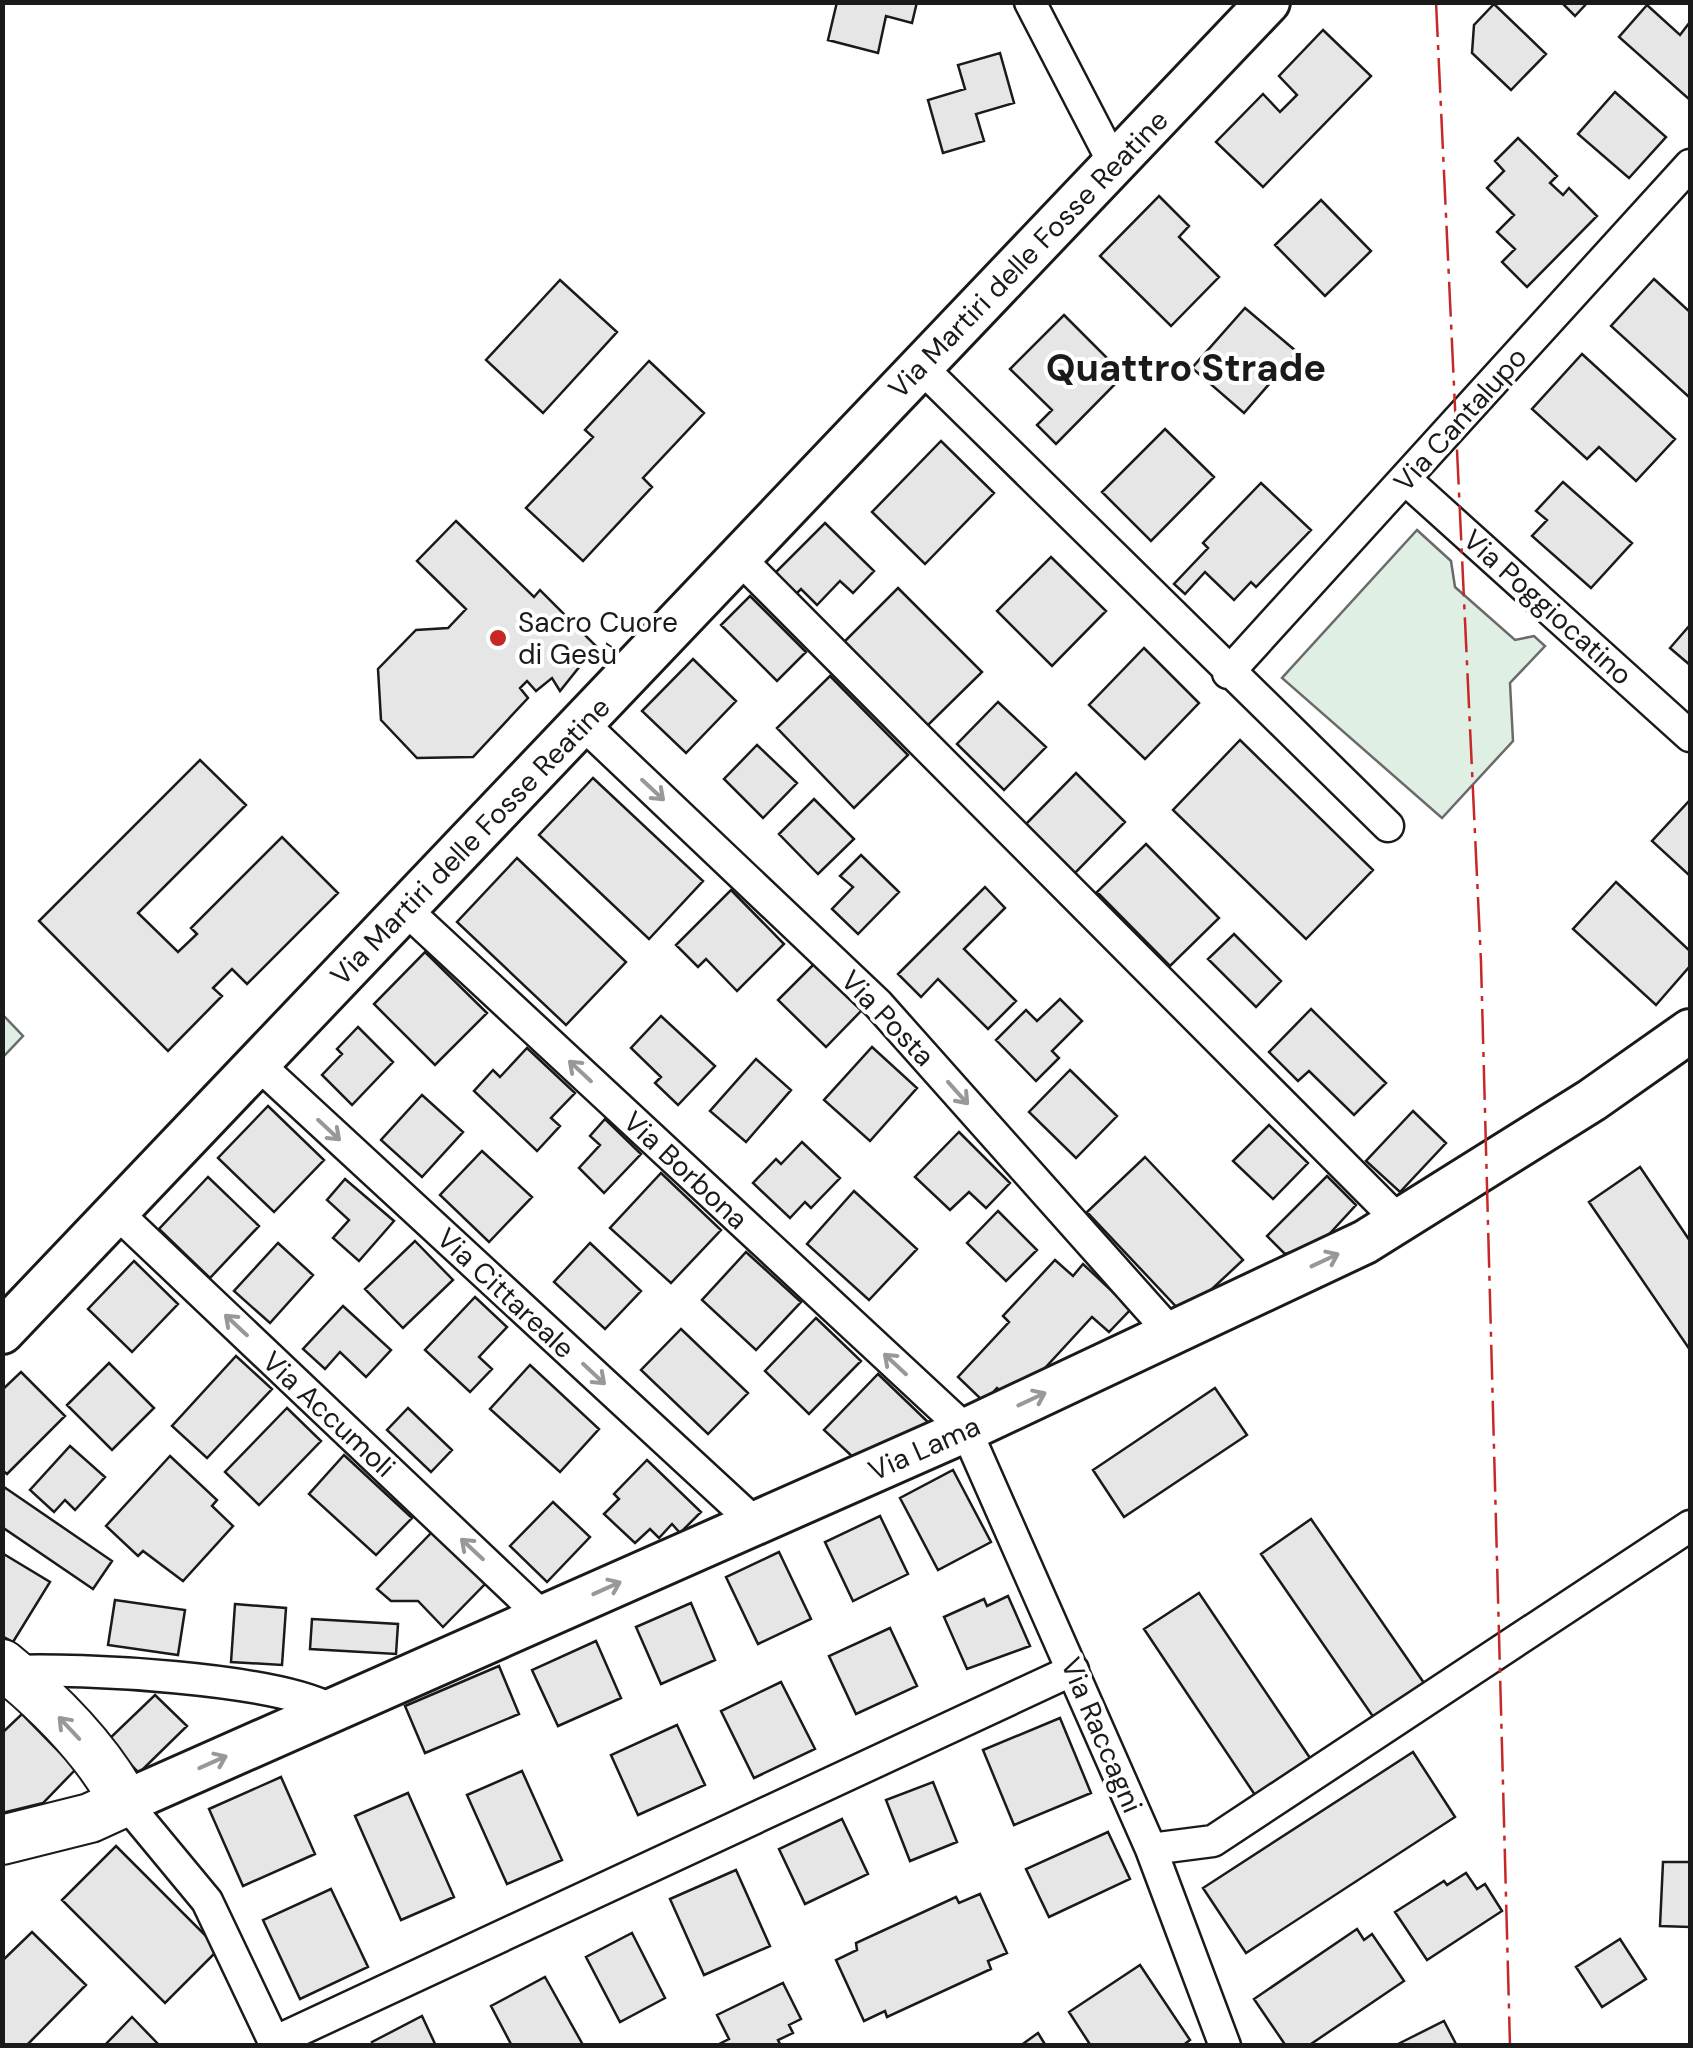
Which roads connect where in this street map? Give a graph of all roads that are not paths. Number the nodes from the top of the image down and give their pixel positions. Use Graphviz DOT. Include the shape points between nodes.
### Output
graph roads {
  1 [pos="1030,2"];
  2 [pos="1268,2"];
  3 [pos="1114,164"];
  4 [pos="1690,166"];
  5 [pos="921,367"];
  6 [pos="1405,479"];
  7 [pos="739,558"];
  8 [pos="1228,673"];
  9 [pos="582,723"];
  10 [pos="1690,736"];
  11 [pos="1388,826"];
  12 [pos="405,909"];
  13 [pos="1690,1032"];
  14 [pos="258,1064"];
  15 [pos="116,1212"];
  16 [pos="1401,1222"];
  17 [pos="2,1332"];
  18 [pos="1172,1333"];
  19 [pos="966,1430"];
  20 [pos="755,1522"];
  21 [pos="1690,1526"];
  22 [pos="542,1616"];
  23 [pos="7,1668"];
  24 [pos="1074,1670"];
  25 [pos="330,1709"];
  26 [pos="125,1802"];
  27 [pos="2,1840"];
  28 [pos="1151,1849"];
  29 [pos="275,2044"];
  30 [pos="1225,2046"];
  1 -- 3 [label="street"];
  2 -- 3 [label="main road, Via Martiri delle Fosse Reatine"];
  3 -- 5 [label="main road, Via Martiri delle Fosse Reatine"];
  4 -- 6 [label="street, Via Cantalupo"];
  5 -- 7 [label="main road, Via Martiri delle Fosse Reatine"];
  5 -- 8 [label="street"];
  6 -- 8 [label="street, Via Cantalupo"];
  6 -- 10 [label="street, Via Poggiocatino"];
  7 -- 9 [label="main road, Via Martiri delle Fosse Reatine"];
  7 -- 16 [label="street"];
  8 -- 11 [label="street"];
  9 -- 12 [label="main road, Via Martiri delle Fosse Reatine"];
  9 -- 18 [label="street, Via Posta, one-way" via="878,1004"];
  12 -- 14 [label="main road, Via Martiri delle Fosse Reatine"];
  19 -- 12 [label="street, Via Borbona, one-way"];
  13 -- 16 [label="main road, Via Lama"];
  14 -- 15 [label="main road, Via Martiri delle Fosse Reatine"];
  14 -- 20 [label="street, Via Cittareale, one-way"];
  15 -- 17 [label="main road, Via Martiri delle Fosse Reatine"];
  22 -- 15 [label="street, Via Accumoli, one-way"];
  18 -- 16 [label="main road, Via Lama, one-way"];
  19 -- 18 [label="main road, Via Lama, one-way"];
  19 -- 20 [label="main road, Via Lama"];
  19 -- 24 [label="street, Via Raccagni"];
  22 -- 20 [label="main road, Via Lama, one-way"];
  21 -- 28 [label="street" via="1213,1841"];
  22 -- 25 [label="main road, Via Lama"];
  23 -- 25 [label="street" via="289,1692"];
  26 -- 23 [label="main road, one-way" via="87,1748"];
  24 -- 28 [label="street, Via Raccagni"];
  24 -- 29 [label="street"];
  26 -- 25 [label="main road, Via Lama, one-way"];
  26 -- 27 [label="main road, Via Lama"];
  26 -- 29 [label="street" via="207,1902"];
  28 -- 30 [label="street, Via Raccagni"];
}
